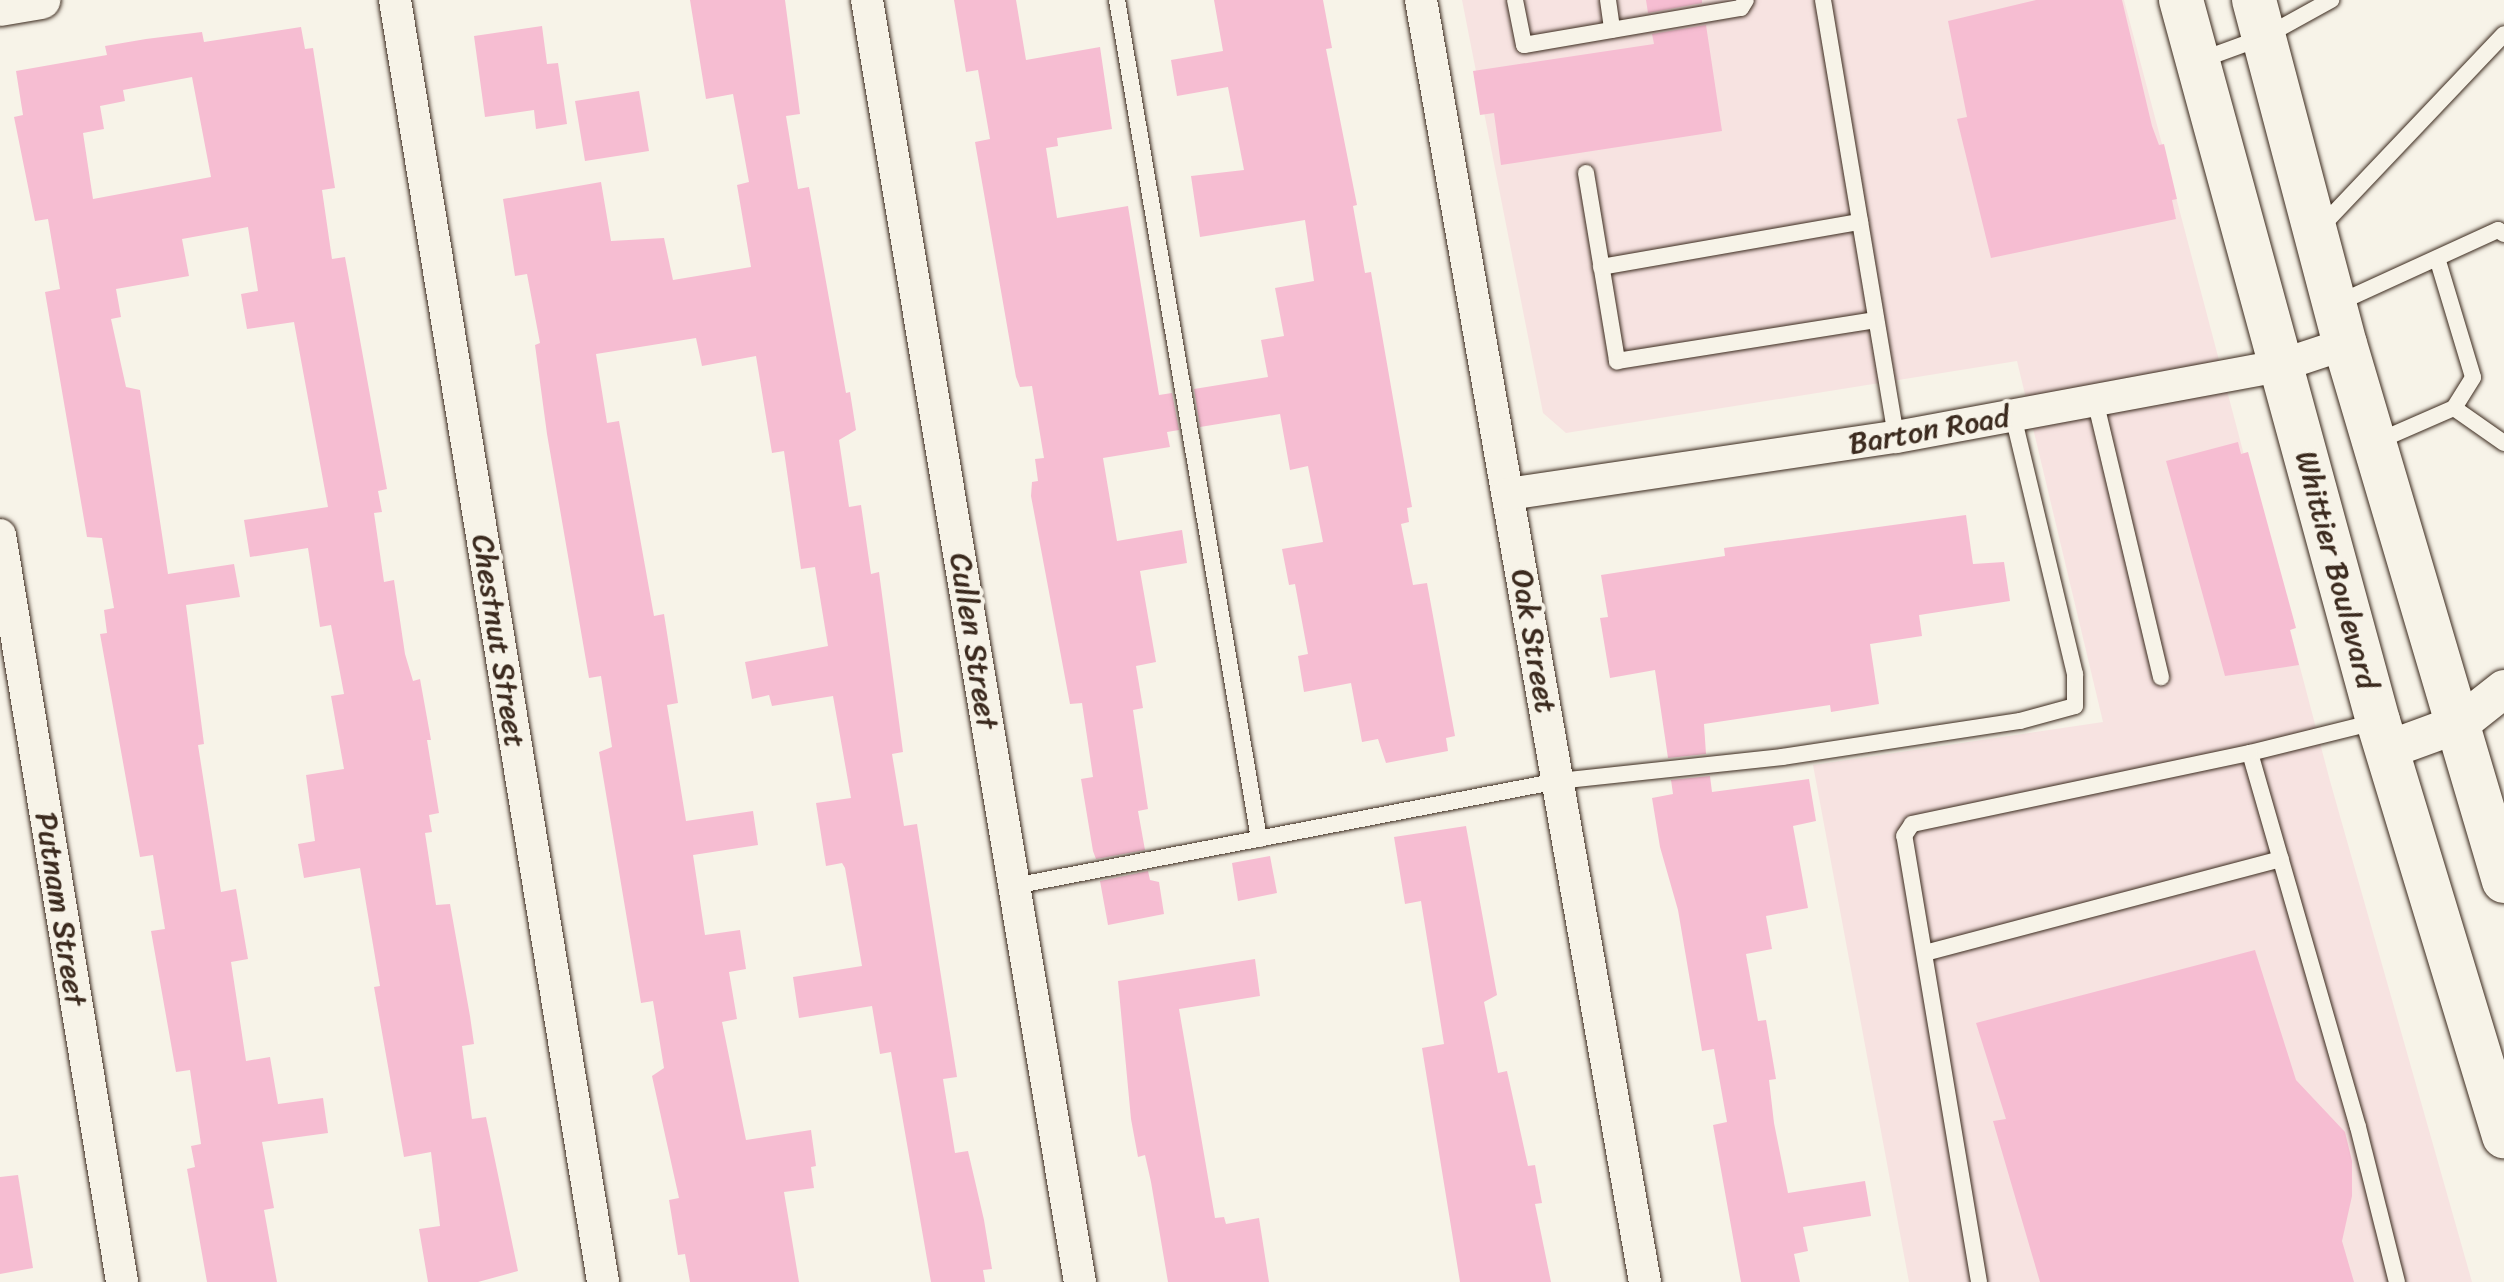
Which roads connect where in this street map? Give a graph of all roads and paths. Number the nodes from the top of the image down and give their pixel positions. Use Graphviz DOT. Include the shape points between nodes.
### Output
graph roads {
  1 [pos="41,0"];
  2 [pos="395,0"];
  3 [pos="867,0"];
  4 [pos="1117,0"];
  5 [pos="1421,0"];
  6 [pos="1515,0"];
  7 [pos="1608,0"];
  8 [pos="1746,0"];
  9 [pos="1823,0"];
  10 [pos="2181,0"];
  11 [pos="2331,0"];
  12 [pos="0,7"];
  13 [pos="2259,19"];
  14 [pos="1612,30"];
  15 [pos="2504,34"];
  16 [pos="2197,61"];
  17 [pos="1586,173"];
  18 [pos="1860,222"];
  19 [pos="2314,234"];
  20 [pos="2504,234"];
  21 [pos="2437,258"];
  22 [pos="1601,267"];
  23 [pos="1876,320"];
  24 [pos="2340,324"];
  25 [pos="2279,366"];
  26 [pos="2095,400"];
  27 [pos="2454,408"];
  28 [pos="2013,415"];
  29 [pos="1896,437"];
  30 [pos="2375,442"];
  31 [pos="2504,443"];
  32 [pos="1508,494"];
  33 [pos="0,535"];
  34 [pos="2161,677"];
  35 [pos="2504,689"];
  36 [pos="2461,723"];
  37 [pos="2384,735"];
  38 [pos="2250,753"];
  39 [pos="1558,781"];
  40 [pos="1259,839"];
  41 [pos="2281,859"];
  42 [pos="2504,881"];
  43 [pos="1014,886"];
  44 [pos="1925,953"];
  45 [pos="2504,1136"];
  46 [pos="122,1282"];
  47 [pos="603,1282"];
  48 [pos="1080,1282"];
  49 [pos="1645,1282"];
  50 [pos="1979,1282"];
  51 [pos="2397,1282"];
  1 -- 12 [label="street"];
  2 -- 47 [label="street, Chestnut Street"];
  3 -- 43 [label="street, Cullen Street"];
  4 -- 40 [label="lane"];
  5 -- 32 [label="street, Oak Street"];
  6 -- 14 [label="lane" via="1524,45"];
  7 -- 14 [label="lane"];
  8 -- 14 [label="lane" via="1741,8"];
  9 -- 18 [label="lane"];
  10 -- 16 [label="main road, Whittier Boulevard"];
  11 -- 13 [label="lane"];
  13 -- 16 [label="lane"];
  13 -- 19 [label="main road"];
  15 -- 19 [label="lane"];
  16 -- 25 [label="main road, Whittier Boulevard"];
  17 -- 22 [label="lane"];
  18 -- 22 [label="lane"];
  18 -- 23 [label="lane"];
  19 -- 24 [label="main road"];
  20 -- 21 [label="lane" via="2498,230"];
  21 -- 24 [label="lane"];
  21 -- 27 [label="lane" via="2473,377"];
  22 -- 23 [label="lane" via="1617,361"];
  23 -- 29 [label="lane"];
  24 -- 25 [label="street, Barton Road"];
  24 -- 30 [label="main road"];
  25 -- 26 [label="street, Barton Road"];
  25 -- 37 [label="main road, Whittier Boulevard"];
  26 -- 28 [label="street, Barton Road"];
  26 -- 34 [label="lane"];
  27 -- 30 [label="lane"];
  27 -- 31 [label="lane"];
  28 -- 29 [label="street, Barton Road"];
  28 -- 39 [label="lane" via="2075,674 2075,706 2020,721 1782,757"];
  29 -- 32 [label="street, Barton Road"];
  30 -- 36 [label="main road"];
  32 -- 39 [label="street, Oak Street"];
  33 -- 46 [label="street, Putnam Street"];
  35 -- 36 [label="street"];
  36 -- 37 [label="street"];
  36 -- 42 [label="main road"];
  37 -- 38 [label="lane"];
  37 -- 45 [label="main road, Whittier Boulevard"];
  38 -- 41 [label="lane"];
  38 -- 44 [label="lane" via="1912,824 1904,836"];
  39 -- 40 [label="lane"];
  39 -- 49 [label="street, Oak Street"];
  40 -- 43 [label="lane"];
  41 -- 44 [label="lane"];
  41 -- 51 [label="lane"];
  43 -- 48 [label="street, Cullen Street"];
  44 -- 50 [label="lane"];
}
